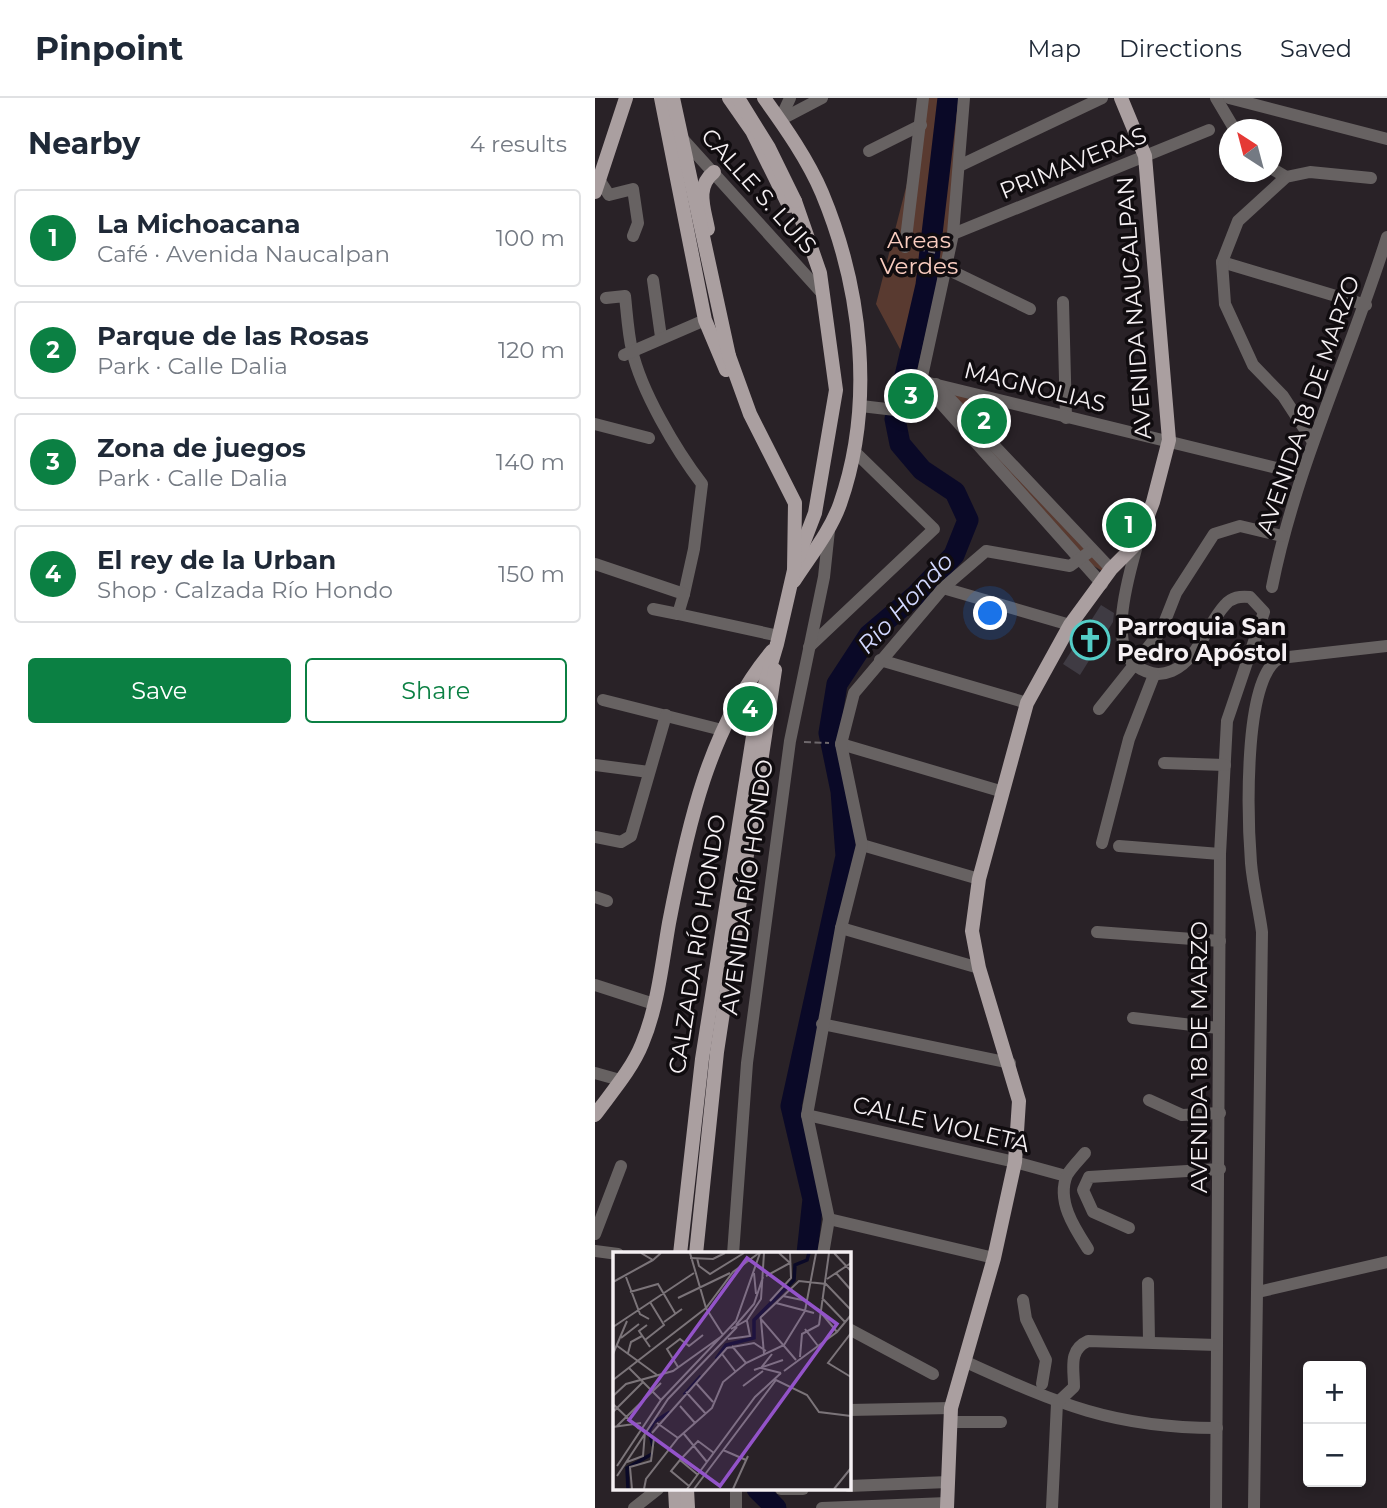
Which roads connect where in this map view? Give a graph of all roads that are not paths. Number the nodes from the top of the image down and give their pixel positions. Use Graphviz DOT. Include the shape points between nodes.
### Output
graph roads {
  1 [pos="627,98"];
  2 [pos="661,98"];
  3 [pos="673,98"];
  4 [pos="729,98"];
  5 [pos="738,98"];
  6 [pos="764,98"];
  7 [pos="790,98"];
  8 [pos="822,98"];
  9 [pos="923,98"];
  10 [pos="964,98"];
  11 [pos="1102,98"];
  12 [pos="1121,98"];
  13 [pos="1216,98"];
  14 [pos="1229,98"];
  15 [pos="664,119"];
  16 [pos="1228,119"];
  17 [pos="780,120"];
  18 [pos="921,125"];
  19 [pos="1209,130"];
  20 [pos="1387,139"];
  21 [pos="869,151"];
  22 [pos="1145,156"];
  23 [pos="959,166"];
  24 [pos="713,172"];
  25 [pos="1282,174"];
  26 [pos="1286,177"];
  27 [pos="1371,178"];
  28 [pos="598,187"];
  29 [pos="680,206"];
  30 [pos="953,234"];
  31 [pos="633,236"];
  32 [pos="1387,237"];
  33 [pos="910,248"];
  34 [pos="1222,262"];
  35 [pos="945,268"];
  36 [pos="653,280"];
  37 [pos="821,292"];
  38 [pos="605,298"];
  39 [pos="1063,302"];
  40 [pos="1366,305"];
  41 [pos="1030,309"];
  42 [pos="705,320"];
  43 [pos="661,338"];
  44 [pos="628,353"];
  45 [pos="921,381"];
  46 [pos="936,384"];
  47 [pos="860,406"];
  48 [pos="750,414"];
  49 [pos="1066,418"];
  50 [pos="595,424"];
  51 [pos="649,438"];
  52 [pos="1169,440"];
  53 [pos="1313,442"];
  54 [pos="855,452"];
  55 [pos="1012,473"];
  56 [pos="1301,474"];
  57 [pos="795,503"];
  58 [pos="840,505"];
  59 [pos="815,513"];
  60 [pos="829,528"];
  61 [pos="1282,536"];
  62 [pos="1138,542"];
  63 [pos="1087,555"];
  64 [pos="595,564"];
  65 [pos="1111,569"];
  66 [pos="794,570"];
  67 [pos="1101,584"];
  68 [pos="1272,587"];
  69 [pos="943,588"];
  70 [pos="787,591"];
  71 [pos="684,594"];
  72 [pos="653,609"];
  73 [pos="678,614"];
  74 [pos="1070,625"];
  75 [pos="778,640"];
  76 [pos="1387,646"];
  77 [pos="809,647"];
  78 [pos="880,660"];
  79 [pos="1134,665"];
  80 [pos="1154,675"];
  81 [pos="603,700"];
  82 [pos="1027,703"];
  83 [pos="1099,709"];
  84 [pos="666,715"];
  85 [pos="722,730"];
  86 [pos="840,743"];
  87 [pos="1164,763"];
  88 [pos="595,765"];
  89 [pos="1225,765"];
  90 [pos="649,772"];
  91 [pos="1000,791"];
  92 [pos="595,837"];
  93 [pos="1102,843"];
  94 [pos="862,845"];
  95 [pos="1119,846"];
  96 [pos="1220,853"];
  97 [pos="979,879"];
  98 [pos="841,928"];
  99 [pos="1097,932"];
  100 [pos="1220,941"];
  101 [pos="979,968"];
  102 [pos="595,985"];
  103 [pos="654,1004"];
  104 [pos="1133,1018"];
  105 [pos="823,1024"];
  106 [pos="1218,1028"];
  107 [pos="1010,1063"];
  108 [pos="598,1077"];
  109 [pos="620,1080"];
  110 [pos="1149,1100"];
  111 [pos="1220,1113"];
  112 [pos="595,1115"];
  113 [pos="807,1115"];
  114 [pos="1085,1153"];
  115 [pos="1014,1162"];
  116 [pos="621,1166"];
  117 [pos="1220,1169"];
  118 [pos="1066,1176"];
  119 [pos="829,1219"];
  120 [pos="1129,1228"];
  121 [pos="595,1234"];
  122 [pos="1088,1249"];
  123 [pos="595,1251"];
  124 [pos="680,1252"];
  125 [pos="696,1252"];
  126 [pos="733,1252"];
  127 [pos="823,1252"];
  128 [pos="613,1253"];
  129 [pos="993,1258"];
  130 [pos="1387,1262"];
  131 [pos="1148,1283"];
  132 [pos="1258,1292"];
  133 [pos="1023,1300"];
  134 [pos="851,1330"];
  135 [pos="1149,1341"];
  136 [pos="1217,1345"];
  137 [pos="966,1362"];
  138 [pos="933,1374"];
  139 [pos="1042,1384"];
  140 [pos="1057,1403"];
  141 [pos="851,1410"];
  142 [pos="951,1415"];
  143 [pos="1001,1422"];
  144 [pos="1217,1428"];
  145 [pos="948,1482"];
  146 [pos="851,1486"];
  147 [pos="657,1490"];
  148 [pos="675,1490"];
  149 [pos="687,1490"];
  150 [pos="736,1490"];
  151 [pos="947,1506"];
  152 [pos="634,1508"];
  153 [pos="676,1508"];
  154 [pos="688,1508"];
  155 [pos="736,1508"];
  156 [pos="823,1508"];
  157 [pos="1052,1508"];
  158 [pos="1216,1508"];
  159 [pos="1254,1508"];
  1 -- 28 [label="main road"];
  2 -- 15 [label="main road"];
  3 -- 48 [label="main road, CALZADA RÍO HONDO, bridge" via="729,356"];
  4 -- 37 [label="main road" via="752,131 787,201"];
  5 -- 37 [label="main road, bridge" via="795,201 820,273"];
  6 -- 17 [label="main road"];
  7 -- 17 [label="street"];
  8 -- 17 [label="street"];
  9 -- 18 [label="street"];
  10 -- 23 [label="street"];
  11 -- 23 [label="street"];
  12 -- 22 [label="main road, AVENIDA NAUCALPAN"];
  13 -- 16 [label="street"];
  14 -- 20 [label="street"];
  15 -- 24 [label="street, CALLE S. LUIS"];
  15 -- 29 [label="main road"];
  17 -- 47 [label="main road" via="821,191 849,271"];
  18 -- 21 [label="street"];
  18 -- 33 [label="street"];
  19 -- 22 [label="street, PRIMAVERAS"];
  22 -- 30 [label="street, PRIMAVERAS"];
  22 -- 52 [label="main road, AVENIDA NAUCALPAN"];
  23 -- 30 [label="street"];
  24 -- 29 [label="main road" via="689,177"];
  24 -- 37 [label="street, CALLE S. LUIS"];
  24 -- 48 [label="main road" via="701,191 717,285 745,377"];
  25 -- 26 [label="street"];
  26 -- 27 [label="street" via="1310,172"];
  26 -- 34 [label="street" via="1238,221"];
  28 -- 31 [label="street" via="609,195 633,189 638,222"];
  29 -- 42 [label="main road"];
  30 -- 35 [label="street"];
  32 -- 40 [label="street, AVENIDA 18 DE MARZO"];
  34 -- 40 [label="street"];
  34 -- 53 [label="street" via="1225,304 1253,365 1283,396"];
  35 -- 41 [label="street"];
  35 -- 45 [label="street"];
  36 -- 43 [label="street"];
  37 -- 59 [label="main road" via="836,390"];
  38 -- 44 [label="street" via="625,296"];
  39 -- 49 [label="street"];
  40 -- 53 [label="street, AVENIDA 18 DE MARZO"];
  42 -- 43 [label="street"];
  42 -- 48 [label="main road" via="731,383"];
  43 -- 44 [label="street"];
  44 -- 71 [label="street" via="702,484"];
  45 -- 46 [label="street, MAGNOLIAS"];
  45 -- 47 [label="street" via="921,412"];
  45 -- 55 [label="street"];
  46 -- 49 [label="street, MAGNOLIAS"];
  46 -- 55 [label="street"];
  47 -- 54 [label="main road"];
  48 -- 57 [label="main road, CALZADA RÍO HONDO"];
  49 -- 52 [label="street, MAGNOLIAS"];
  50 -- 51 [label="street"];
  52 -- 56 [label="street, MAGNOLIAS"];
  52 -- 62 [label="main road, AVENIDA NAUCALPAN"];
  53 -- 56 [label="street, AVENIDA 18 DE MARZO"];
  54 -- 58 [label="main road"];
  54 -- 77 [label="street" via="934,529"];
  55 -- 63 [label="street"];
  56 -- 61 [label="street, AVENIDA 18 DE MARZO"];
  57 -- 59 [label="main road" via="805,512"];
  57 -- 66 [label="main road, CALZADA RÍO HONDO"];
  58 -- 59 [label="main road"];
  58 -- 60 [label="main road"];
  59 -- 66 [label="main road"];
  60 -- 70 [label="main road"];
  60 -- 77 [label="street, AVENIDA RÍO HONDO"];
  61 -- 68 [label="street, AVENIDA 18 DE MARZO"];
  61 -- 79 [label="street" via="1240,526 1214,534 1176,593 1161,631"];
  62 -- 65 [label="main road, AVENIDA NAUCALPAN"];
  62 -- 79 [label="street" via="1121,612 1123,642"];
  63 -- 65 [label="street"];
  63 -- 67 [label="street"];
  63 -- 69 [label="street" via="1070,566 986,551"];
  64 -- 71 [label="street"];
  65 -- 67 [label="main road, AVENIDA NAUCALPAN"];
  66 -- 70 [label="main road, CALZADA RÍO HONDO"];
  67 -- 74 [label="main road, AVENIDA NAUCALPAN"];
  69 -- 74 [label="street"];
  69 -- 78 [label="street"];
  70 -- 75 [label="main road, CALZADA RÍO HONDO"];
  71 -- 73 [label="street"];
  72 -- 73 [label="street"];
  73 -- 75 [label="street"];
  74 -- 82 [label="main road, AVENIDA NAUCALPAN"];
  75 -- 85 [label="main road" via="741,691"];
  75 -- 124 [label="main road, CALZADA RÍO HONDO" via="755,724 702,1059"];
  75 -- 125 [label="main road, CALZADA RÍO HONDO" via="717,1052"];
  76 -- 132 [label="street" via="1271,663 1250,728 1251,863 1262,932"];
  77 -- 126 [label="street, AVENIDA RÍO HONDO" via="790,741 749,1049"];
  78 -- 82 [label="street"];
  78 -- 86 [label="street" via="854,693"];
  79 -- 80 [label="street"];
  79 -- 83 [label="street"];
  80 -- 89 [label="street, AVENIDA 18 DE MARZO" via="1173,671 1190,656 1226,604 1238,596 1250,597 1264,612 1227,721"];
  80 -- 93 [label="street" via="1129,739"];
  81 -- 84 [label="street"];
  82 -- 91 [label="main road, AVENIDA NAUCALPAN"];
  84 -- 85 [label="street"];
  84 -- 90 [label="street"];
  85 -- 103 [label="main road" via="676,888"];
  86 -- 91 [label="street"];
  86 -- 94 [label="street"];
  87 -- 89 [label="street"];
  88 -- 90 [label="street"];
  89 -- 96 [label="street, AVENIDA 18 DE MARZO"];
  90 -- 92 [label="street" via="631,836 621,842"];
  91 -- 97 [label="main road, AVENIDA NAUCALPAN"];
  94 -- 97 [label="street"];
  94 -- 98 [label="street"];
  95 -- 96 [label="street"];
  96 -- 100 [label="street, AVENIDA 18 DE MARZO"];
  97 -- 101 [label="main road, AVENIDA NAUCALPAN" via="972,930"];
  98 -- 101 [label="street"];
  98 -- 105 [label="street"];
  99 -- 100 [label="street"];
  100 -- 106 [label="street, AVENIDA 18 DE MARZO"];
  101 -- 107 [label="main road, AVENIDA NAUCALPAN"];
  102 -- 103 [label="street"];
  103 -- 109 [label="main road" via="642,1045"];
  104 -- 106 [label="street"];
  105 -- 107 [label="street"];
  105 -- 113 [label="street"];
  106 -- 111 [label="street, AVENIDA 18 DE MARZO"];
  107 -- 115 [label="main road, AVENIDA NAUCALPAN" via="1019,1101"];
  108 -- 109 [label="street"];
  109 -- 112 [label="main road"];
  110 -- 111 [label="street" via="1182,1115"];
  111 -- 117 [label="street, AVENIDA 18 DE MARZO"];
  113 -- 115 [label="street, CALLE VIOLETA"];
  113 -- 119 [label="street"];
  114 -- 118 [label="street"];
  115 -- 118 [label="street, CALLE VIOLETA"];
  115 -- 129 [label="main road, AVENIDA NAUCALPAN"];
  116 -- 121 [label="street"];
  117 -- 120 [label="street" via="1089,1177 1083,1190 1093,1212"];
  117 -- 136 [label="street, AVENIDA 18 DE MARZO"];
  118 -- 122 [label="street" via="1065,1202"];
  119 -- 127 [label="street"];
  119 -- 129 [label="street"];
  123 -- 128 [label="street"];
  129 -- 137 [label="main road, AVENIDA NAUCALPAN"];
  130 -- 132 [label="street"];
  131 -- 135 [label="street"];
  132 -- 159 [label="street"];
  133 -- 139 [label="street" via="1026,1319 1046,1360"];
  134 -- 138 [label="street"];
  135 -- 136 [label="street"];
  135 -- 140 [label="street" via="1087,1341 1077,1346 1074,1387"];
  136 -- 144 [label="street, AVENIDA 18 DE MARZO"];
  137 -- 140 [label="street"];
  137 -- 142 [label="main road, AVENIDA NAUCALPAN"];
  140 -- 144 [label="street" via="1167,1428"];
  140 -- 157 [label="street"];
  141 -- 142 [label="street"];
  142 -- 143 [label="street"];
  142 -- 145 [label="main road, AVENIDA NAUCALPAN"];
  144 -- 158 [label="street, AVENIDA 18 DE MARZO"];
  145 -- 146 [label="street"];
  145 -- 151 [label="main road, AVENIDA NAUCALPAN"];
  147 -- 152 [label="street"];
  148 -- 153 [label="main road"];
  149 -- 154 [label="main road"];
  150 -- 155 [label="street"];
  151 -- 156 [label="street"];
}
